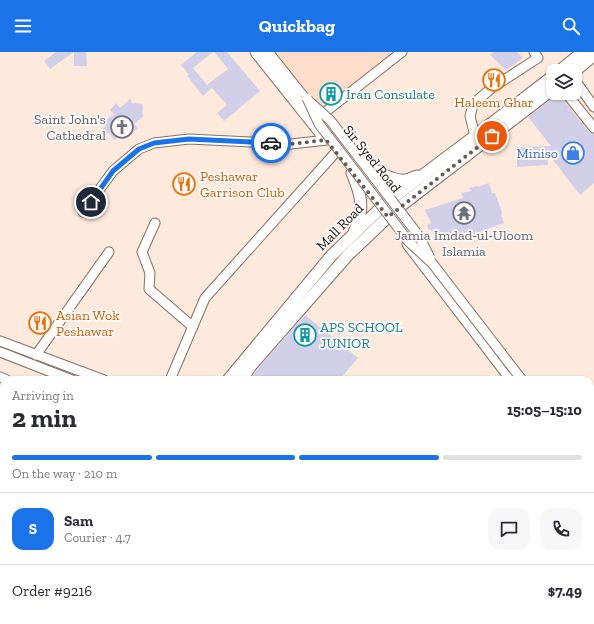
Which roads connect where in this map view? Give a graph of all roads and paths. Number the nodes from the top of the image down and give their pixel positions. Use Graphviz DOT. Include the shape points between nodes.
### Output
graph roads {
  1 [pos="256,52"];
  2 [pos="269,52"];
  3 [pos="402,52"];
  4 [pos="534,52"];
  5 [pos="579,55"];
  6 [pos="594,56"];
  7 [pos="568,64"];
  8 [pos="574,64"];
  9 [pos="582,65"];
  10 [pos="546,81"];
  11 [pos="582,90"];
  12 [pos="546,93"];
  13 [pos="572,100"];
  14 [pos="594,107"];
  15 [pos="319,117"];
  16 [pos="594,128"];
  17 [pos="475,136"];
  18 [pos="326,140"];
  19 [pos="342,152"];
  20 [pos="352,172"];
  21 [pos="427,172"];
  22 [pos="388,210"];
  23 [pos="83,212"];
  24 [pos="155,223"];
  25 [pos="353,235"];
  26 [pos="109,252"];
  27 [pos="193,327"];
  28 [pos="0,341"];
  29 [pos="492,345"];
  30 [pos="0,352"];
  31 [pos="36,354"];
  32 [pos="62,376"];
  33 [pos="94,376"];
  34 [pos="172,376"];
  35 [pos="231,376"];
  36 [pos="244,376"];
  37 [pos="510,376"];
  38 [pos="520,376"];
  39 [pos="521,376"];
  1 -- 18 [label="main road, Sir Syed Road"];
  2 -- 15 [label="main road, Sir Syed Road"];
  2 -- 39 [label="street, bridge" via="306,98 330,120 419,236 432,263"];
  3 -- 15 [label="street"];
  4 -- 17 [label="street" via="538,58 493,87 473,105 470,116"];
  5 -- 7 [label="main road"];
  5 -- 8 [label="street"];
  6 -- 9 [label="main road"];
  10 -- 17 [label="main road, Mall Road"];
  11 -- 14 [label="street"];
  12 -- 22 [label="main road, Mall Road"];
  13 -- 16 [label="street"];
  15 -- 19 [label="main road, Sir Syed Road"];
  17 -- 21 [label="main road, Mall Road"];
  18 -- 19 [label="main road, Sir Syed Road"];
  18 -- 23 [label="street" via="291,144 189,139 154,143 139,149 113,171"];
  19 -- 20 [label="main road, Sir Syed Road"];
  19 -- 21 [label="main road" via="393,178 404,180"];
  19 -- 22 [label="main road, Sir Syed Road"];
  19 -- 27 [label="street" via="205,298"];
  20 -- 22 [label="main road, Sir Syed Road"];
  20 -- 25 [label="main road" via="361,206"];
  21 -- 22 [label="main road, Mall Road"];
  22 -- 25 [label="main road, Mall Road"];
  22 -- 29 [label="main road, Sir Syed Road"];
  22 -- 36 [label="main road, Mall Road"];
  24 -- 27 [label="street" via="142,252 150,273 149,289"];
  25 -- 35 [label="main road, Mall Road" via="331,256"];
  26 -- 31 [label="street"];
  27 -- 34 [label="street"];
  28 -- 31 [label="street"];
  29 -- 37 [label="main road, Sir Syed Road"];
  29 -- 38 [label="main road, Sir Syed Road"];
  30 -- 32 [label="street"];
  31 -- 33 [label="street"];
}
